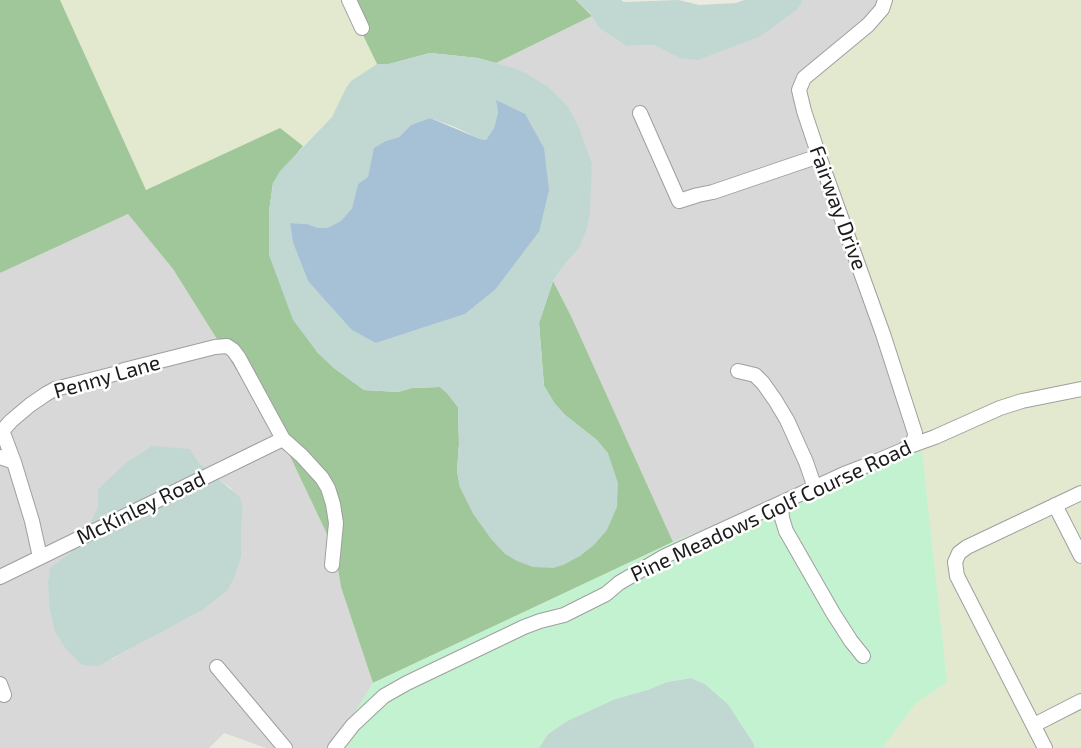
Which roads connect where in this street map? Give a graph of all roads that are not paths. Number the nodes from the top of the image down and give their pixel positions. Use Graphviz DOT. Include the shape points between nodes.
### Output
graph roads {
  1 [pos="349,0"];
  2 [pos="885,0"];
  3 [pos="362,28"];
  4 [pos="640,113"];
  5 [pos="819,156"];
  6 [pos="738,371"];
  7 [pos="1081,388"];
  8 [pos="283,439"];
  9 [pos="910,446"];
  10 [pos="7,460"];
  11 [pos="815,488"];
  12 [pos="1081,493"];
  13 [pos="780,503"];
  14 [pos="1055,505"];
  15 [pos="1081,556"];
  16 [pos="40,557"];
  17 [pos="332,565"];
  18 [pos="0,577"];
  19 [pos="863,656"];
  20 [pos="217,667"];
  21 [pos="1081,701"];
  22 [pos="1034,725"];
  23 [pos="285,748"];
  24 [pos="335,748"];
  25 [pos="1045,748"];
  1 -- 3 [label="street"];
  2 -- 5 [label="street, Fairway Drive" via="868,25 799,86"];
  4 -- 5 [label="street" via="679,201"];
  5 -- 9 [label="street, Fairway Drive" via="915,433"];
  6 -- 11 [label="street" via="755,376 775,400"];
  7 -- 9 [label="street, Pine Meadows Golf Course Road" via="1000,408"];
  8 -- 10 [label="street, Penny Lane" via="239,358 227,346 55,389 3,430"];
  8 -- 16 [label="street, McKinley Road"];
  8 -- 17 [label="street" via="328,488 336,523"];
  9 -- 11 [label="street, Pine Meadows Golf Course Road"];
  10 -- 16 [label="street, Penny Lane" via="32,521"];
  11 -- 13 [label="street, Pine Meadows Golf Course Road"];
  12 -- 14 [label="street"];
  13 -- 19 [label="street" via="786,531"];
  13 -- 24 [label="street, Pine Meadows Golf Course Road" via="665,556 571,612 524,627 407,683 384,696"];
  14 -- 15 [label="street"];
  14 -- 22 [label="street" via="967,547 955,562 957,576"];
  16 -- 18 [label="street, McKinley Road"];
  20 -- 23 [label="street"];
  21 -- 22 [label="street"];
  22 -- 25 [label="street"];
}
